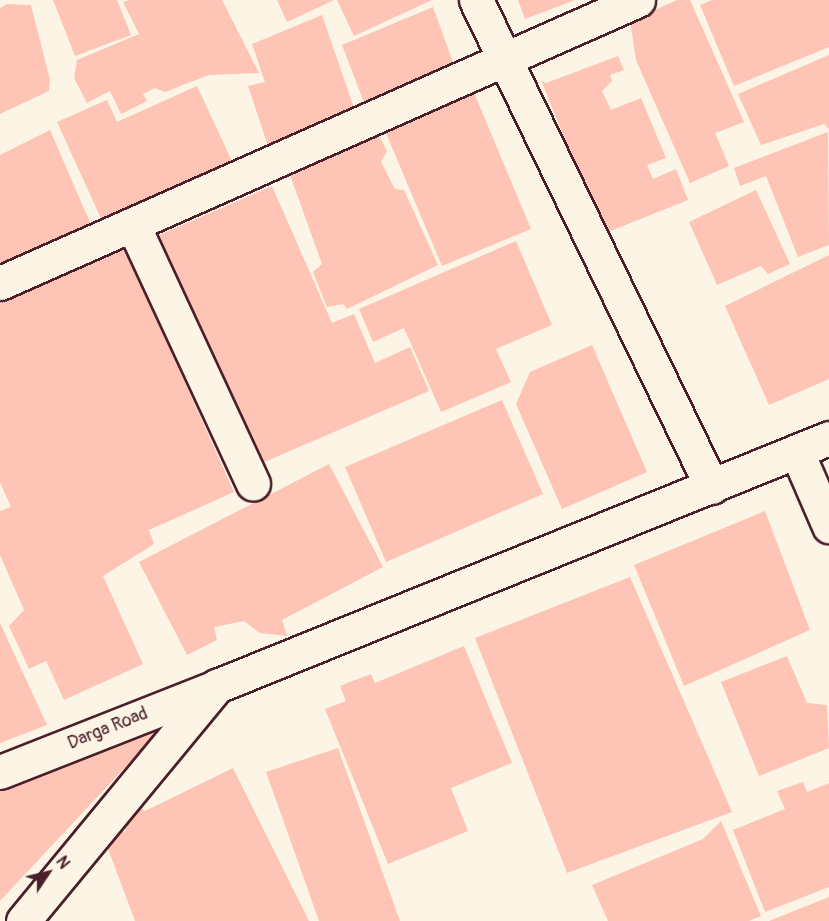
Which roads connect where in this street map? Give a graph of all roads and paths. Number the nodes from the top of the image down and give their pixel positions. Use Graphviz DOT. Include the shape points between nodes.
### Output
graph roads {
  1 [pos="476,0"];
  2 [pos="638,0"];
  3 [pos="505,63"];
  4 [pos="133,225"];
  5 [pos="0,283"];
  6 [pos="829,438"];
  7 [pos="797,452"];
  8 [pos="253,483"];
  9 [pos="712,487"];
  10 [pos="829,526"];
  11 [pos="217,686"];
  12 [pos="0,772"];
  13 [pos="23,921"];
  1 -- 3 [label="street"];
  2 -- 3 [label="street"];
  3 -- 4 [label="street"];
  3 -- 9 [label="street"];
  4 -- 5 [label="street"];
  4 -- 8 [label="street"];
  6 -- 7 [label="street, Darga Road"];
  7 -- 9 [label="street, Darga Road"];
  7 -- 10 [label="street"];
  9 -- 11 [label="street, Darga Road"];
  11 -- 12 [label="street, Darga Road"];
  11 -- 13 [label="street"];
}
